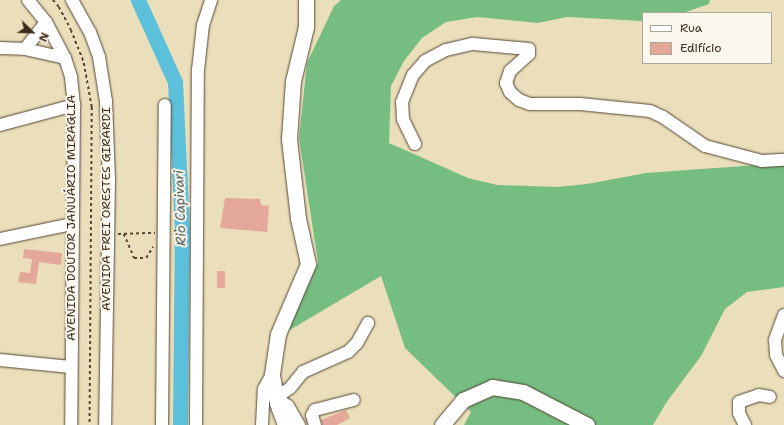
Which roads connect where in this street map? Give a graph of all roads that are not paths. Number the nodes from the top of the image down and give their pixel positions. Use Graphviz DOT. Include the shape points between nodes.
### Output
graph roads {
  1 [pos="28,0"];
  2 [pos="72,0"];
  3 [pos="211,0"];
  4 [pos="306,0"];
  5 [pos="46,22"];
  6 [pos="0,48"];
  7 [pos="25,49"];
  8 [pos="65,58"];
  9 [pos="74,105"];
  10 [pos="165,105"];
  11 [pos="0,125"];
  12 [pos="415,144"];
  13 [pos="784,160"];
  14 [pos="72,224"];
  15 [pos="0,239"];
  16 [pos="784,315"];
  17 [pos="368,323"];
  18 [pos="0,360"];
  19 [pos="71,368"];
  20 [pos="784,371"];
  21 [pos="272,374"];
  22 [pos="276,398"];
  23 [pos="770,398"];
  24 [pos="354,400"];
  25 [pos="71,425"];
  26 [pos="105,425"];
  27 [pos="162,425"];
  28 [pos="196,425"];
  29 [pos="262,425"];
  30 [pos="285,425"];
  31 [pos="299,425"];
  32 [pos="315,425"];
  33 [pos="442,425"];
  34 [pos="587,425"];
  35 [pos="745,425"];
  1 -- 5 [label="street, AVENIDA DOUTOR JANUÁRIO MIRAGLIA"];
  2 -- 26 [label="street, AVENIDA FREI ORESTES GIRARDI" via="90,32 99,57 106,101 108,234"];
  3 -- 28 [label="street" via="203,24 198,70"];
  4 -- 21 [label="main road" via="306,26 294,81 289,139 298,218 308,264 278,334"];
  5 -- 7 [label="street"];
  5 -- 8 [label="street, AVENIDA DOUTOR JANUÁRIO MIRAGLIA"];
  6 -- 7 [label="street"];
  7 -- 8 [label="street"];
  8 -- 9 [label="street, AVENIDA DOUTOR JANUÁRIO MIRAGLIA"];
  9 -- 11 [label="street"];
  9 -- 14 [label="street, AVENIDA DOUTOR JANUÁRIO MIRAGLIA"];
  10 -- 27 [label="street"];
  12 -- 13 [label="street" via="403,119 402,102 413,75 424,61 446,50 473,44 529,49 529,54 510,71 506,83 510,92 525,102 650,111 705,146 762,161"];
  14 -- 15 [label="street"];
  14 -- 19 [label="street, AVENIDA DOUTOR JANUÁRIO MIRAGLIA"];
  16 -- 20 [label="street" via="775,340 776,356"];
  17 -- 22 [label="street" via="357,343 348,352 303,372 290,388"];
  18 -- 19 [label="street"];
  19 -- 25 [label="street, AVENIDA DOUTOR JANUÁRIO MIRAGLIA"];
  21 -- 22 [label="main road"];
  21 -- 29 [label="street" via="264,389"];
  22 -- 30 [label="main road"];
  22 -- 31 [label="street" via="288,406"];
  23 -- 35 [label="street" via="759,395 739,402 739,413"];
  24 -- 32 [label="street" via="314,410 312,416"];
  33 -- 34 [label="main road" via="463,400 492,387 523,392"];
}
